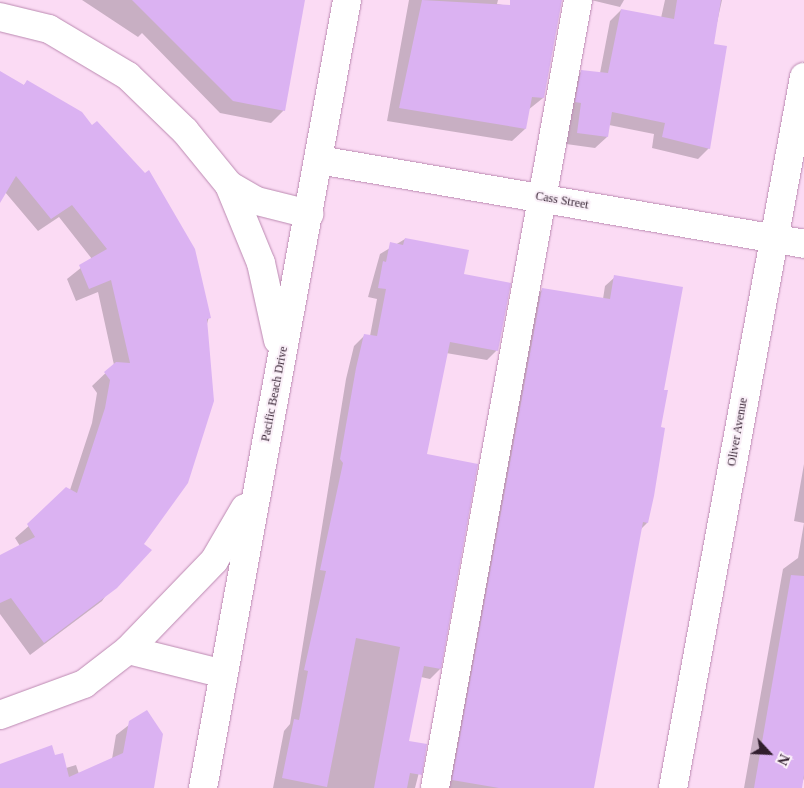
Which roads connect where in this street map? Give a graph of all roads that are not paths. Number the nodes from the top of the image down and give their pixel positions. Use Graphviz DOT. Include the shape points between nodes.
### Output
graph roads {
  1 [pos="347,0"];
  2 [pos="578,0"];
  3 [pos="0,17"];
  4 [pos="804,77"];
  5 [pos="319,160"];
  6 [pos="229,185"];
  7 [pos="544,198"];
  8 [pos="309,214"];
  9 [pos="775,239"];
  10 [pos="804,244"];
  11 [pos="281,362"];
  12 [pos="256,487"];
  13 [pos="128,650"];
  14 [pos="220,673"];
  15 [pos="0,715"];
  16 [pos="203,788"];
  17 [pos="435,788"];
  18 [pos="673,788"];
  1 -- 5 [label="street, Pacific Beach Drive"];
  2 -- 7 [label="street"];
  3 -- 6 [label="street" via="49,29 128,76 185,131"];
  4 -- 9 [label="street, Oliver Avenue"];
  5 -- 7 [label="street, Cass Street"];
  5 -- 8 [label="street, Pacific Beach Drive"];
  6 -- 8 [label="street" via="256,202"];
  6 -- 11 [label="street" via="261,263 275,313"];
  7 -- 9 [label="street, Cass Street"];
  7 -- 17 [label="street"];
  8 -- 11 [label="street, Pacific Beach Drive"];
  9 -- 10 [label="street, Cass Street"];
  9 -- 18 [label="street, Oliver Avenue"];
  11 -- 12 [label="street, Pacific Beach Drive"];
  12 -- 13 [label="street" via="214,561"];
  12 -- 14 [label="street, Pacific Beach Drive"];
  13 -- 14 [label="street"];
  13 -- 15 [label="street" via="84,684"];
  14 -- 16 [label="street, Pacific Beach Drive"];
}
